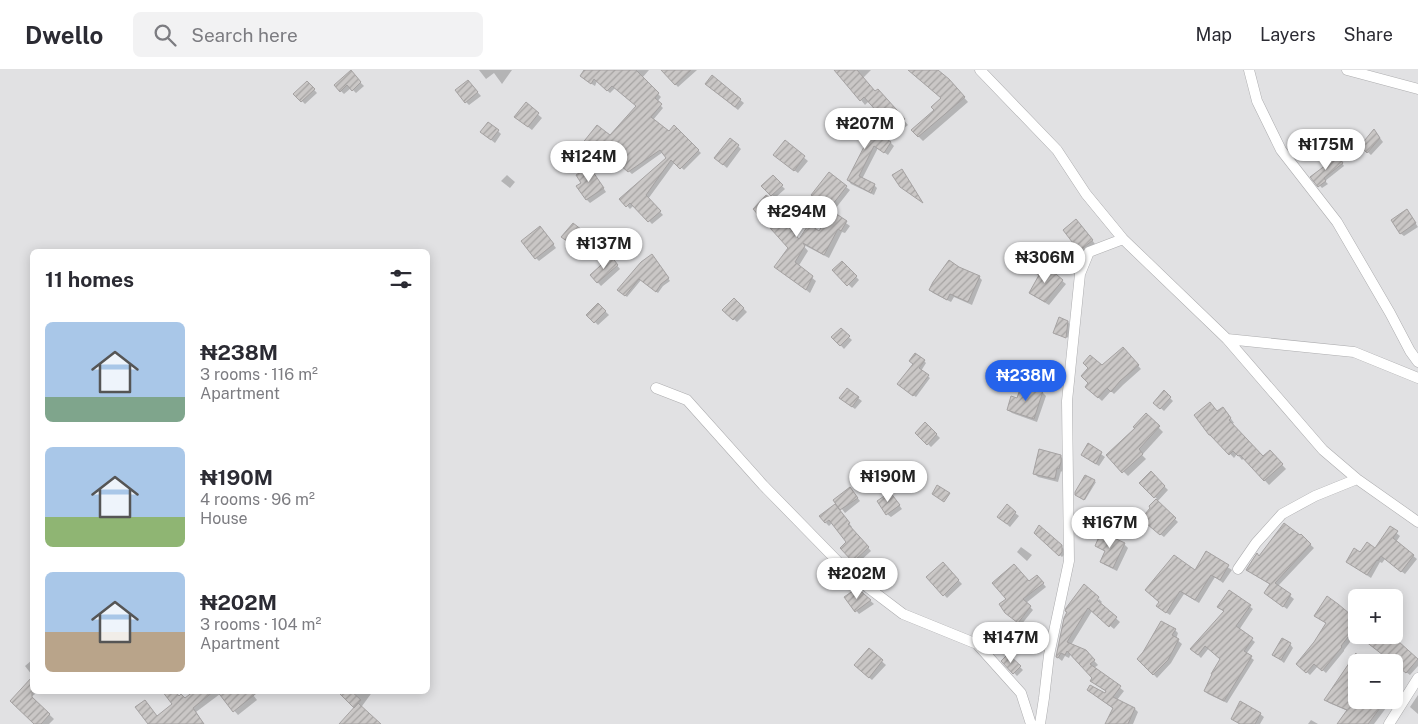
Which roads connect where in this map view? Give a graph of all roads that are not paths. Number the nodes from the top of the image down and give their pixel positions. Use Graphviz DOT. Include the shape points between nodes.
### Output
graph roads {
  1 [pos="980,70"];
  2 [pos="1249,70"];
  3 [pos="1348,70"];
  4 [pos="1418,89"];
  5 [pos="1123,239"];
  6 [pos="1226,339"];
  7 [pos="1418,362"];
  8 [pos="1418,378"];
  9 [pos="656,388"];
  10 [pos="1357,479"];
  11 [pos="1418,522"];
  12 [pos="1238,569"];
  13 [pos="1418,678"];
  14 [pos="1031,724"];
  15 [pos="1040,724"];
  16 [pos="1389,724"];
  1 -- 5 [label="street" via="1057,150 1086,194"];
  2 -- 7 [label="street" via="1257,101 1281,150 1337,222"];
  3 -- 4 [label="street"];
  5 -- 6 [label="street"];
  5 -- 15 [label="street" via="1089,252 1080,274 1067,401 1069,561 1049,655"];
  6 -- 8 [label="street" via="1354,352"];
  6 -- 10 [label="street" via="1323,450"];
  9 -- 14 [label="street" via="687,400 763,485 849,573 903,614 977,644 1021,693"];
  10 -- 11 [label="street"];
  10 -- 12 [label="street" via="1282,514"];
  13 -- 16 [label="street"];
}
